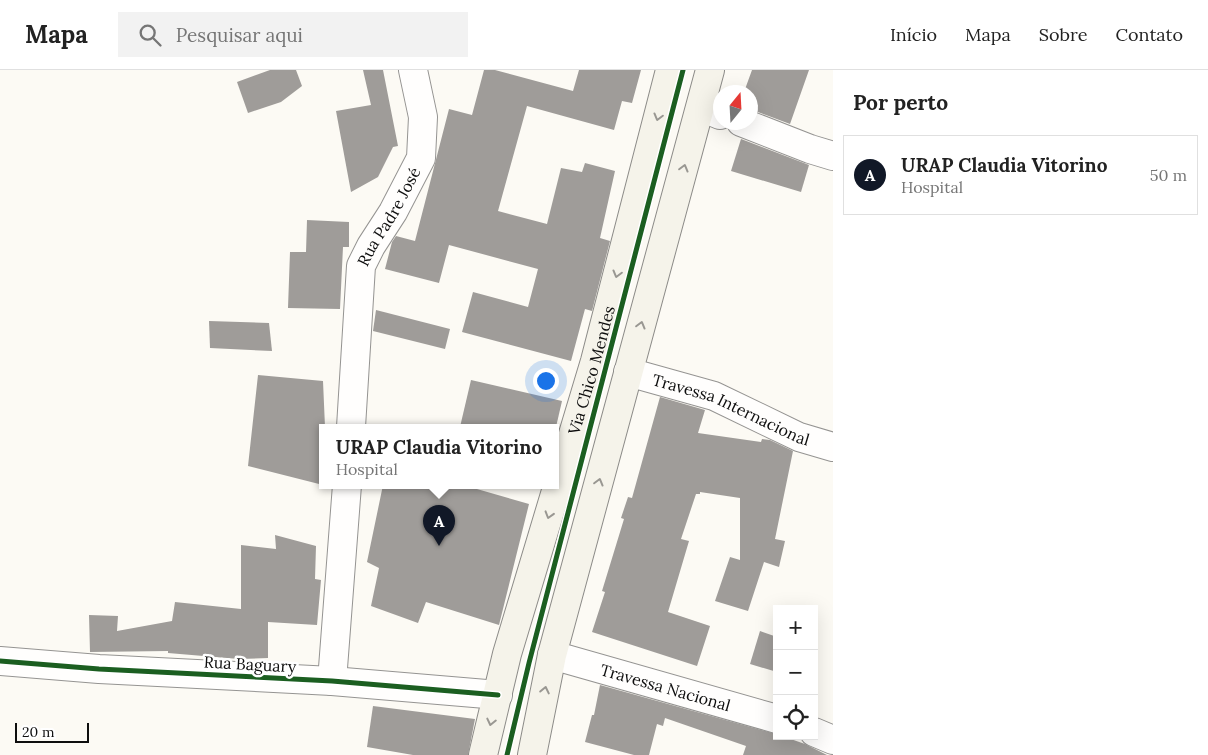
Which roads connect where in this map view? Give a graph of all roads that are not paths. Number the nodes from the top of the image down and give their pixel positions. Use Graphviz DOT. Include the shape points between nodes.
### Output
graph roads {
  1 [pos="413,70"];
  2 [pos="670,70"];
  3 [pos="710,70"];
  4 [pos="711,111"];
  5 [pos="758,129"];
  6 [pos="833,156"];
  7 [pos="628,372"];
  8 [pos="351,424"];
  9 [pos="833,447"];
  10 [pos="559,479"];
  11 [pos="346,489"];
  12 [pos="556,489"];
  13 [pos="552,655"];
  14 [pos="0,661"];
  15 [pos="332,681"];
  16 [pos="498,695"];
  17 [pos="773,718"];
  18 [pos="818,734"];
  19 [pos="833,740"];
  20 [pos="483,755"];
  21 [pos="532,755"];
  1 -- 8 [label="street, Rua Padre José" via="423,117 421,158 361,266"];
  2 -- 10 [label="main road, Via Chico Mendes, one-way" via="594,361"];
  3 -- 4 [label="main road"];
  7 -- 4 [label="main road, one-way"];
  5 -- 6 [label="street"];
  7 -- 9 [label="street, Travessa Internacional" via="714,396 800,437"];
  13 -- 7 [label="main road, one-way"];
  11 -- 15 [label="street"];
  12 -- 16 [label="main road, Via Chico Mendes, one-way"];
  13 -- 17 [label="street, Travessa Nacional"];
  21 -- 13 [label="main road, one-way"];
  14 -- 15 [label="street, Rua Baguary"];
  15 -- 16 [label="street, Rua Baguary"];
  16 -- 20 [label="main road, Via Chico Mendes, one-way"];
  18 -- 19 [label="street"];
}
